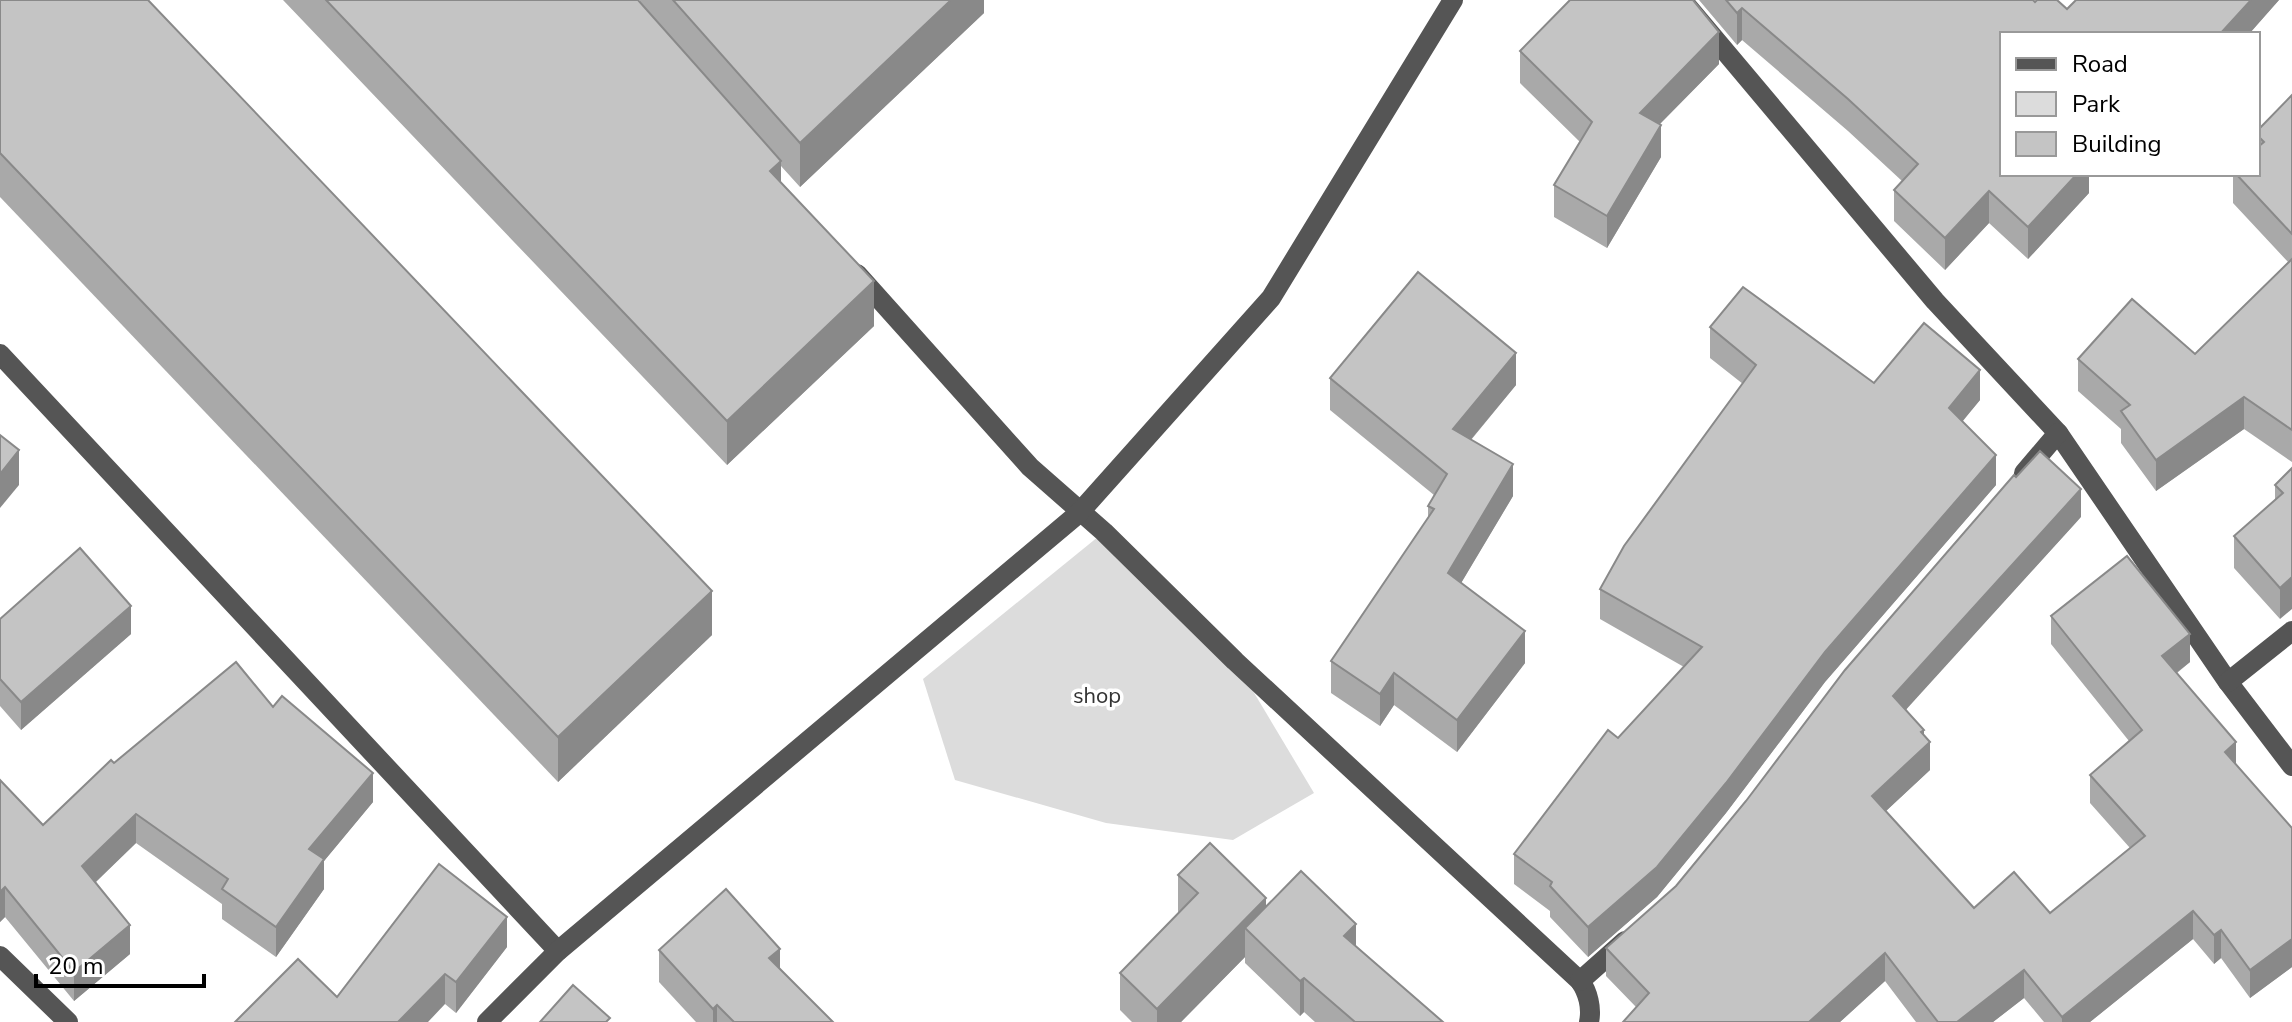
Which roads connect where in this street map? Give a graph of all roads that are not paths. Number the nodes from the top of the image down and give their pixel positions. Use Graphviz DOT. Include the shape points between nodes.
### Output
graph roads {
  1 [pos="1453,0"];
  2 [pos="1682,0"];
  3 [pos="847,263"];
  4 [pos="0,354"];
  5 [pos="2058,433"];
  6 [pos="2007,492"];
  7 [pos="1079,513"];
  8 [pos="2292,631"];
  9 [pos="2228,682"];
  10 [pos="2292,766"];
  11 [pos="1645,925"];
  12 [pos="558,951"];
  13 [pos="0,956"];
  14 [pos="1580,981"];
  15 [pos="68,1022"];
  16 [pos="487,1022"];
  17 [pos="1589,1022"];
  1 -- 7 [label="street" via="1271,298"];
  2 -- 5 [label="street" via="1935,301"];
  3 -- 7 [label="street" via="984,418"];
  4 -- 12 [label="street"];
  5 -- 6 [label="street"];
  5 -- 9 [label="street"];
  7 -- 12 [label="street"];
  7 -- 14 [label="street"];
  8 -- 9 [label="street"];
  9 -- 10 [label="street"];
  11 -- 14 [label="street"];
  12 -- 16 [label="street"];
  13 -- 15 [label="street"];
  14 -- 17 [label="street" via="1586,989"];
}
